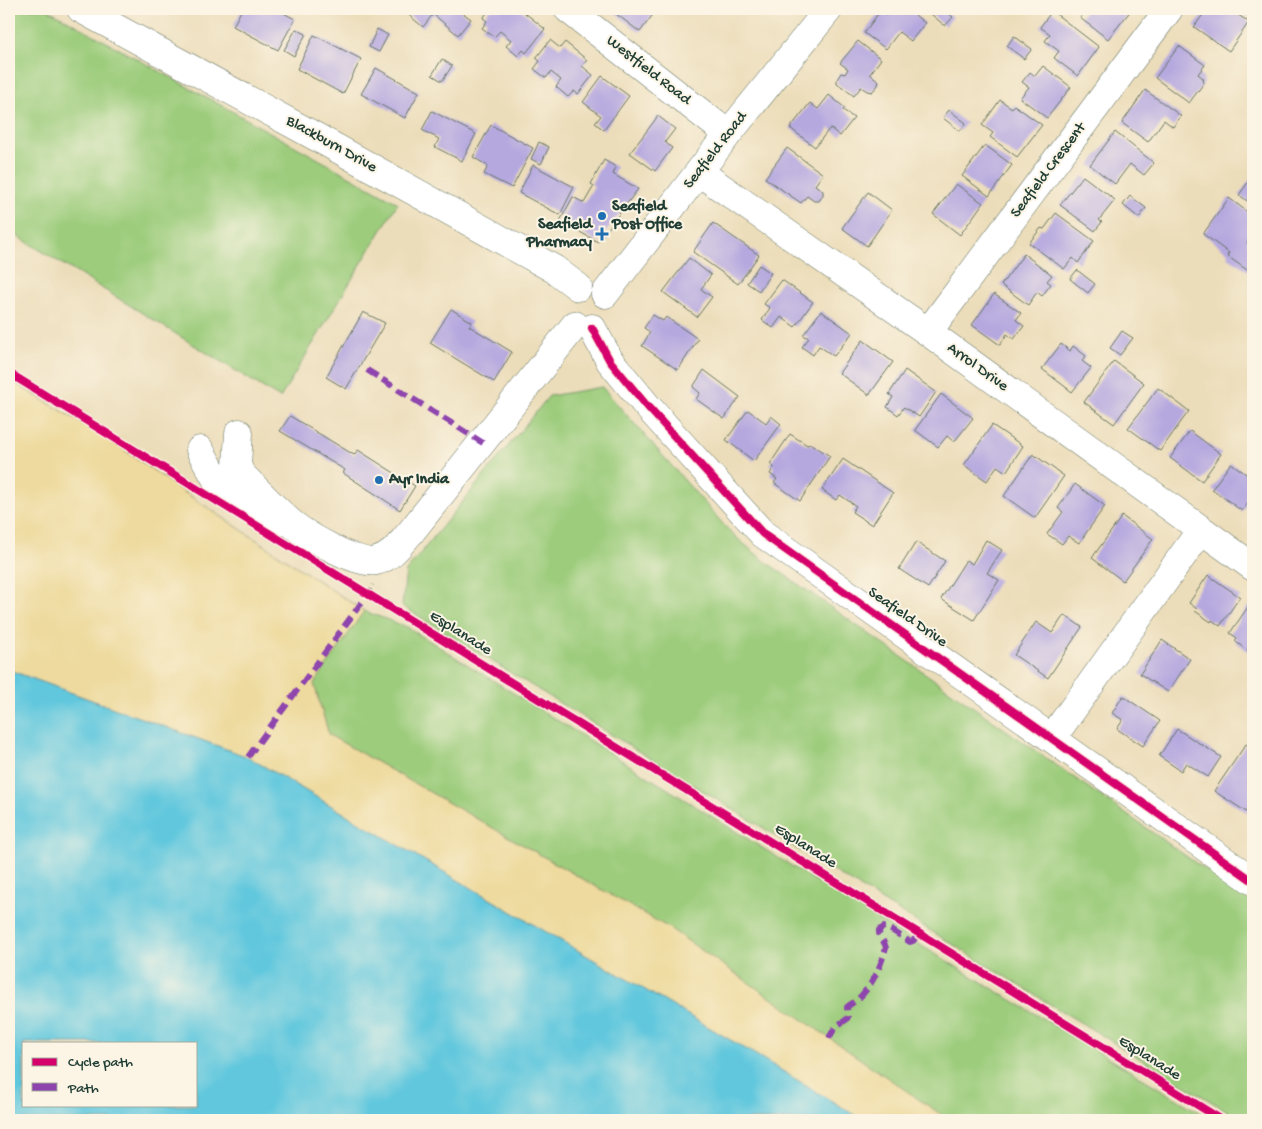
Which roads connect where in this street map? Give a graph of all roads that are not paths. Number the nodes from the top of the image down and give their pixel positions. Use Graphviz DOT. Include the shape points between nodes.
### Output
graph roads {
  1 [pos="81,9"];
  2 [pos="568,9"];
  3 [pos="829,9"];
  4 [pos="1169,9"];
  5 [pos="728,134"];
  6 [pos="699,172"];
  7 [pos="578,286"];
  8 [pos="605,294"];
  9 [pos="584,327"];
  10 [pos="928,332"];
  11 [pos="238,433"];
  12 [pos="200,450"];
  13 [pos="291,522"];
  14 [pos="1201,530"];
  15 [pos="1253,566"];
  16 [pos="1052,738"];
  17 [pos="1253,880"];
  1 -- 7 [label="street, Blackburn Drive" via="554,269"];
  2 -- 5 [label="street, Westfield Road"];
  3 -- 5 [label="street, Seafield Road"];
  4 -- 10 [label="street, Seafield Crescent"];
  5 -- 6 [label="street, Seafield Road"];
  6 -- 8 [label="street, Seafield Road"];
  6 -- 10 [label="street, Arrol Drive"];
  7 -- 8 [label="street" via="595,286"];
  7 -- 9 [label="street" via="568,296 565,309 570,321"];
  8 -- 9 [label="street" via="609,307 604,320 599,325"];
  9 -- 13 [label="street" via="391,555 374,562 355,558 330,547"];
  9 -- 16 [label="street, Seafield Drive" via="647,406 763,534"];
  10 -- 14 [label="street, Arrol Drive"];
  11 -- 13 [label="street" via="237,465 241,474"];
  12 -- 13 [label="street" via="219,484 238,502 259,515"];
  14 -- 15 [label="street, Arrol Drive"];
  14 -- 16 [label="street"];
  16 -- 17 [label="street, Seafield Drive"];
}
